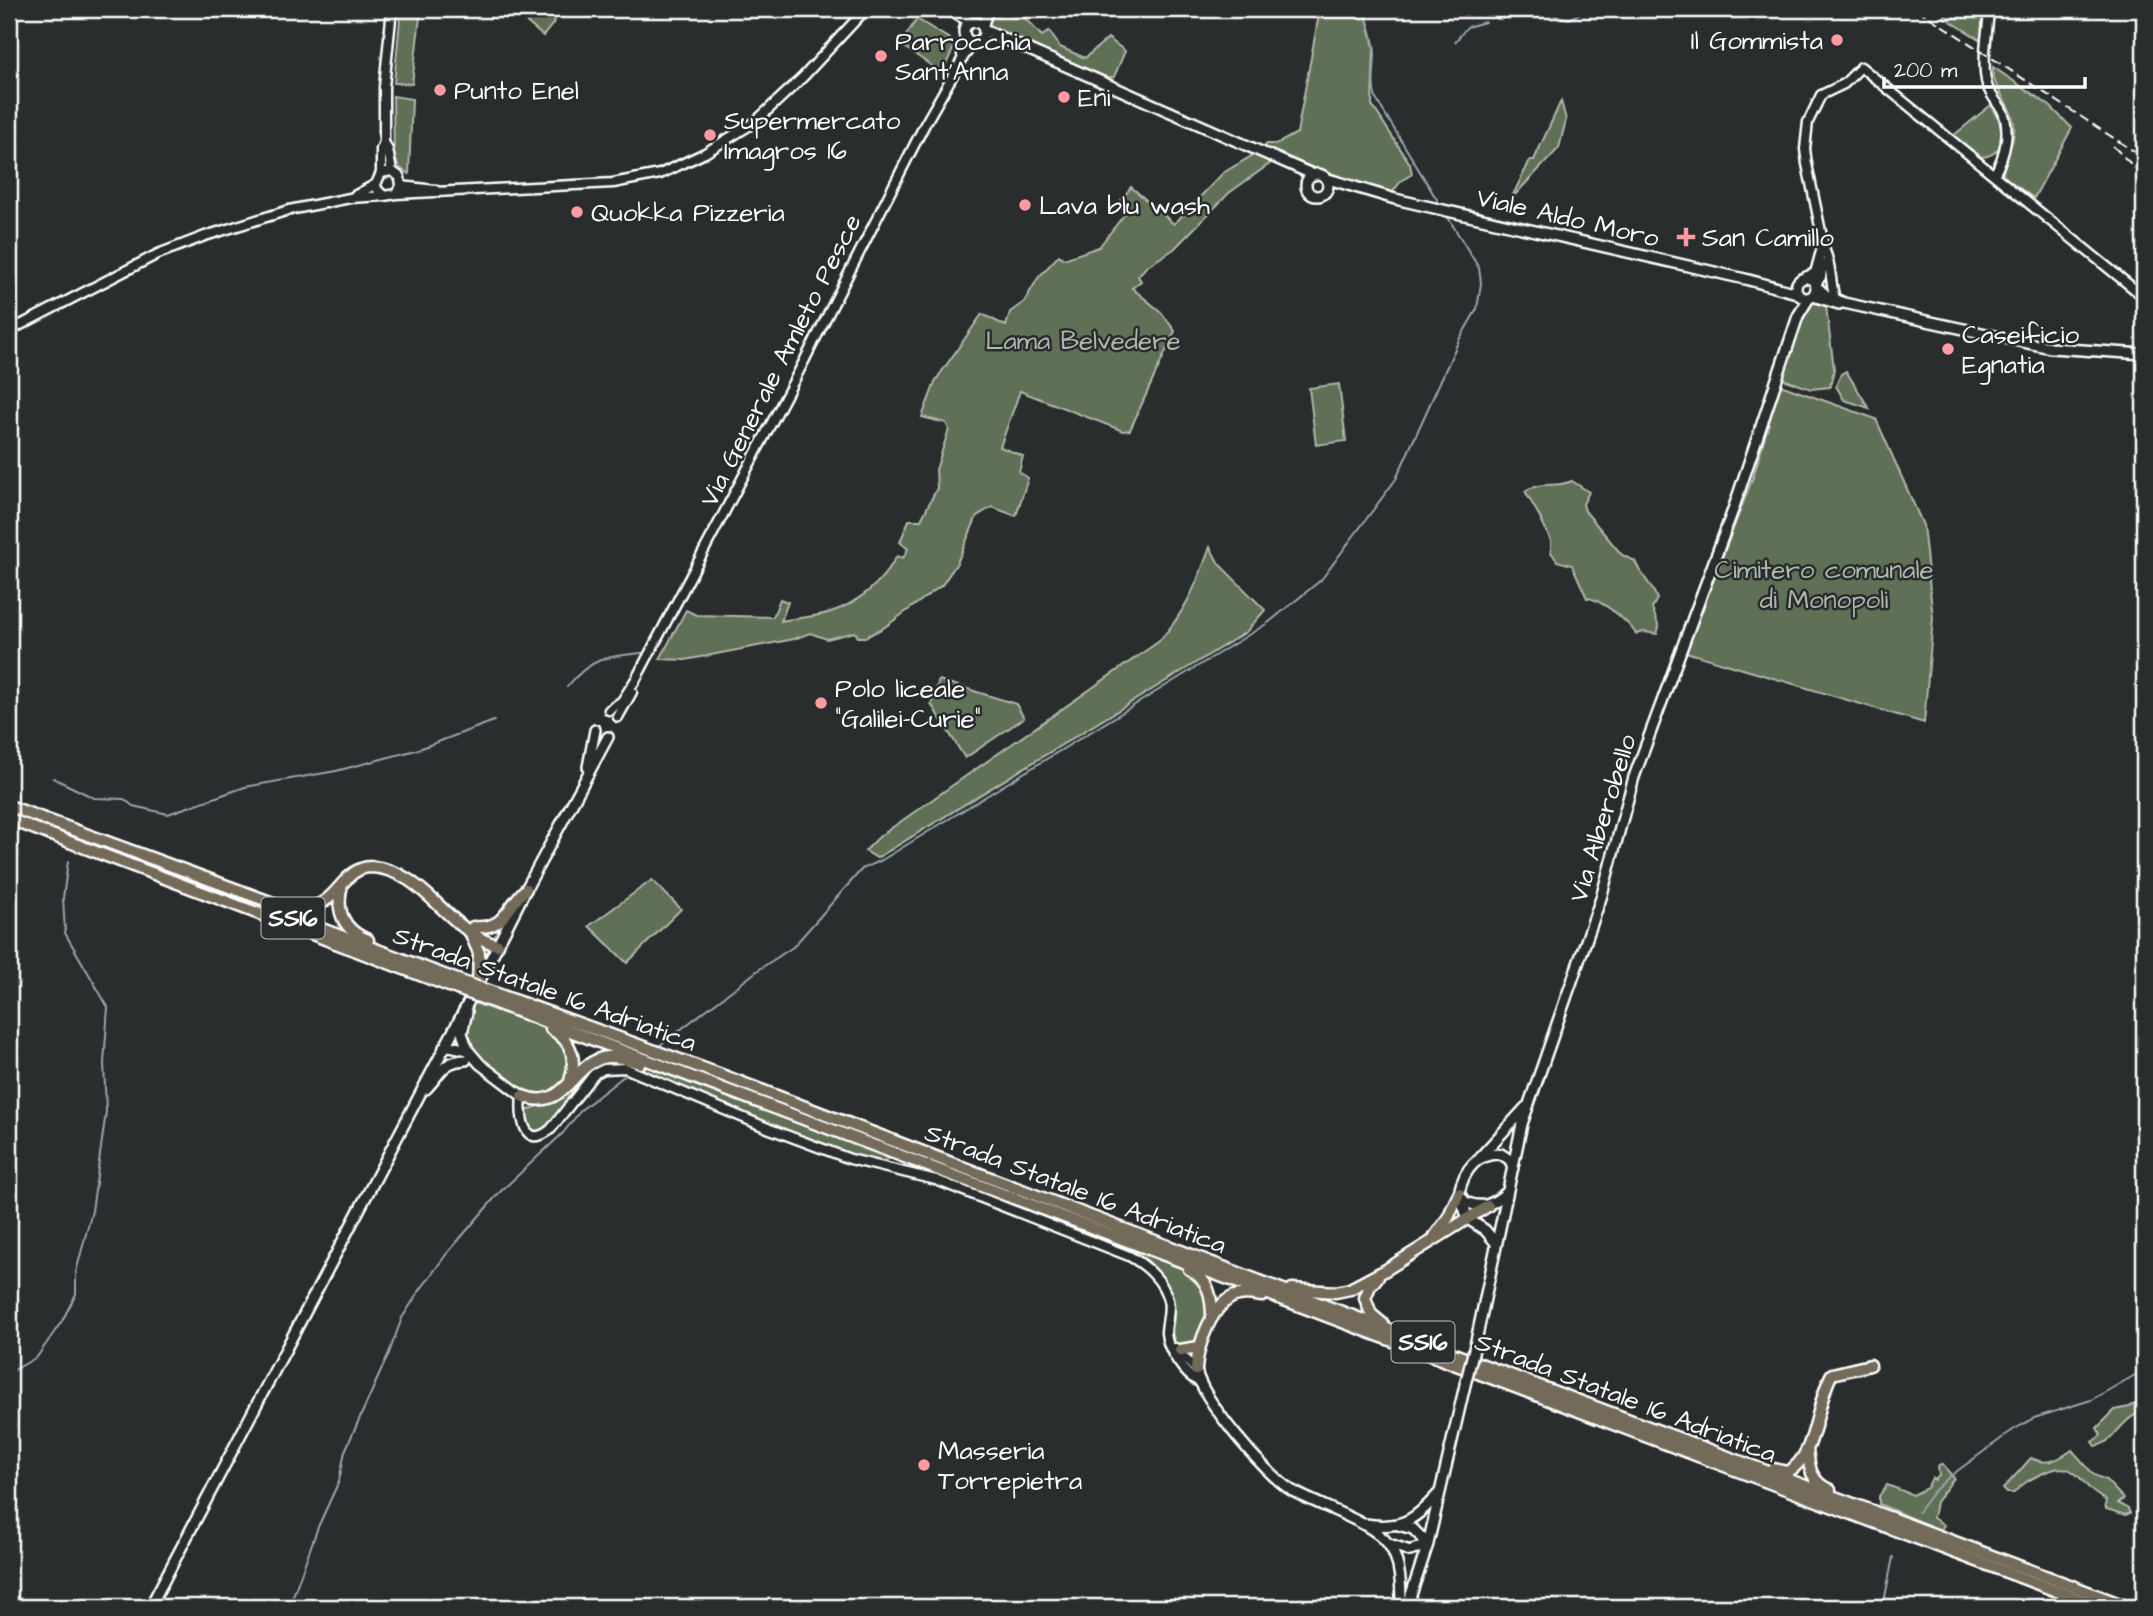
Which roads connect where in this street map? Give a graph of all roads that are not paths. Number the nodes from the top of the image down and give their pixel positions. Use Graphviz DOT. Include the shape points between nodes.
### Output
graph roads {
  1 [pos="391,9"];
  2 [pos="866,9"];
  3 [pos="988,9"];
  4 [pos="1989,9"];
  5 [pos="950,11"];
  6 [pos="978,25"];
  7 [pos="964,34"];
  8 [pos="1002,40"];
  9 [pos="977,41"];
  10 [pos="961,61"];
  11 [pos="384,142"];
  12 [pos="2005,146"];
  13 [pos="1284,161"];
  14 [pos="1984,167"];
  15 [pos="392,171"];
  16 [pos="381,173"];
  17 [pos="1314,175"];
  18 [pos="1994,175"];
  19 [pos="1325,178"];
  20 [pos="376,184"];
  21 [pos="1306,186"];
  22 [pos="1357,189"];
  23 [pos="399,190"];
  24 [pos="1326,193"];
  25 [pos="384,195"];
  26 [pos="350,198"];
  27 [pos="1824,242"];
  28 [pos="1825,251"];
  29 [pos="1802,279"];
  30 [pos="1770,286"];
  31 [pos="1809,292"];
  32 [pos="2144,297"];
  33 [pos="1840,301"];
  34 [pos="9,331"];
  35 [pos="2144,354"];
  36 [pos="636,679"];
  37 [pos="609,710"];
  38 [pos="618,717"];
  39 [pos="595,730"];
  40 [pos="608,737"];
  41 [pos="584,778"];
  42 [pos="9,808"];
  43 [pos="9,819"];
  44 [pos="343,885"];
  45 [pos="526,888"];
  46 [pos="471,930"];
  47 [pos="498,945"];
  48 [pos="478,984"];
  49 [pos="459,985"];
  50 [pos="486,995"];
  51 [pos="466,1004"];
  52 [pos="444,1046"];
  53 [pos="467,1055"];
  54 [pos="569,1085"];
  55 [pos="522,1096"];
  56 [pos="417,1097"];
  57 [pos="1529,1103"];
  58 [pos="793,1114"];
  59 [pos="1479,1158"];
  60 [pos="1513,1168"];
  61 [pos="1508,1191"];
  62 [pos="1460,1196"];
  63 [pos="1488,1206"];
  64 [pos="1468,1219"];
  65 [pos="1433,1240"];
  66 [pos="1496,1243"];
  67 [pos="1167,1257"];
  68 [pos="1384,1271"];
  69 [pos="1270,1285"];
  70 [pos="1291,1302"];
  71 [pos="1212,1318"];
  72 [pos="1391,1330"];
  73 [pos="1170,1345"];
  74 [pos="1199,1348"];
  75 [pos="1180,1350"];
  76 [pos="1870,1365"];
  77 [pos="1196,1370"];
  78 [pos="1199,1382"];
  79 [pos="1807,1448"];
  80 [pos="1705,1449"];
  81 [pos="1441,1491"];
  82 [pos="1870,1511"];
  83 [pos="1357,1522"];
  84 [pos="1398,1525"];
  85 [pos="1428,1544"];
  86 [pos="1389,1545"];
  87 [pos="150,1607"];
  88 [pos="1401,1607"];
  89 [pos="1407,1607"];
  90 [pos="2099,1607"];
  91 [pos="2128,1607"];
  1 -- 11 [label="street"];
  2 -- 23 [label="street" via="755,122 676,167 613,183"];
  3 -- 6 [label="street"];
  4 -- 12 [label="street" via="1987,85 2006,120"];
  5 -- 6 [label="main road"];
  5 -- 7 [label="main road"];
  6 -- 7 [label="main road" via="966,26"];
  6 -- 8 [label="main road"];
  6 -- 9 [label="main road" via="983,36"];
  7 -- 9 [label="main road"];
  7 -- 10 [label="street, Via Generale Amleto Pesce"];
  8 -- 9 [label="main road"];
  8 -- 13 [label="main road"];
  9 -- 10 [label="street, Via Generale Amleto Pesce"];
  10 -- 36 [label="street, Via Generale Amleto Pesce"];
  11 -- 15 [label="street"];
  11 -- 16 [label="street"];
  12 -- 14 [label="street"];
  12 -- 18 [label="street"];
  13 -- 17 [label="main road"];
  13 -- 21 [label="main road"];
  14 -- 18 [label="street"];
  14 -- 27 [label="street" via="1861,67 1844,84 1821,95 1808,122 1805,149"];
  15 -- 16 [label="street"];
  15 -- 23 [label="street" via="400,177"];
  16 -- 20 [label="street"];
  17 -- 19 [label="main road"];
  17 -- 21 [label="main road"];
  18 -- 32 [label="street"];
  19 -- 22 [label="main road, Viale Aldo Moro"];
  19 -- 24 [label="main road"];
  20 -- 25 [label="street"];
  20 -- 26 [label="street"];
  21 -- 24 [label="main road" via="1313,196"];
  22 -- 24 [label="main road, Viale Aldo Moro"];
  22 -- 30 [label="main road, Viale Aldo Moro"];
  23 -- 25 [label="street"];
  25 -- 26 [label="street"];
  26 -- 34 [label="street" via="247,221 167,250"];
  27 -- 28 [label="street"];
  27 -- 29 [label="street" via="1815,273"];
  28 -- 31 [label="street" via="1821,277"];
  28 -- 33 [label="street" via="1832,287"];
  29 -- 30 [label="main road"];
  29 -- 31 [label="main road" via="1796,286"];
  29 -- 31 [label="main road" via="1812,278"];
  30 -- 31 [label="main road, Viale Aldo Moro"];
  31 -- 33 [label="main road, Viale Aldo Moro" via="1834,304"];
  31 -- 57 [label="main road, Via Alberobello" via="1634,777 1601,898"];
  33 -- 35 [label="main road" via="2051,348"];
  36 -- 37 [label="street" via="622,701"];
  36 -- 38 [label="street"];
  39 -- 41 [label="main road"];
  40 -- 41 [label="main road"];
  41 -- 45 [label="main road"];
  42 -- 44 [label="highway" via="287,908 320,905"];
  42 -- 49 [label="highway, Strada Statale 16 Adriatica / SS16"];
  43 -- 49 [label="highway, Strada Statale 16 Adriatica / SS16" via="418,974"];
  44 -- 46 [label="highway" via="366,867 386,868 406,878"];
  44 -- 49 [label="highway" via="341,915 353,932"];
  45 -- 46 [label="highway" via="495,924"];
  45 -- 47 [label="main road"];
  46 -- 47 [label="highway" via="483,930"];
  46 -- 48 [label="highway" via="479,953"];
  47 -- 48 [label="main road"];
  48 -- 51 [label="main road"];
  49 -- 50 [label="highway, Strada Statale 16 Adriatica / SS16, bridge"];
  50 -- 54 [label="highway" via="568,1042 574,1059"];
  50 -- 58 [label="highway, Strada Statale 16 Adriatica / SS16"];
  50 -- 69 [label="highway, Strada Statale 16 Adriatica / SS16" via="526,1004 719,1074"];
  51 -- 52 [label="main road"];
  51 -- 53 [label="main road" via="462,1033"];
  52 -- 53 [label="main road"];
  52 -- 56 [label="main road"];
  53 -- 55 [label="main road"];
  53 -- 56 [label="main road" via="446,1065"];
  54 -- 55 [label="highway" via="554,1097"];
  54 -- 58 [label="highway" via="588,1066 617,1057"];
  55 -- 73 [label="street" via="522,1124 533,1135 544,1135 594,1074 625,1068 850,1158 936,1180 1145,1264 1168,1300"];
  56 -- 87 [label="main road"];
  57 -- 59 [label="main road"];
  57 -- 60 [label="main road, Via Alberobello"];
  58 -- 67 [label="highway, Strada Statale 16 Adriatica / SS16"];
  59 -- 60 [label="main road" via="1501,1154"];
  59 -- 62 [label="main road" via="1466,1174"];
  60 -- 61 [label="main road, Via Alberobello"];
  61 -- 63 [label="main road"];
  61 -- 66 [label="main road, Via Alberobello"];
  62 -- 63 [label="main road" via="1472,1205"];
  62 -- 64 [label="main road"];
  62 -- 65 [label="highway"];
  63 -- 64 [label="highway"];
  64 -- 65 [label="highway"];
  64 -- 66 [label="main road"];
  65 -- 68 [label="highway"];
  66 -- 81 [label="main road, Via Alberobello, bridge"];
  67 -- 70 [label="highway, Strada Statale 16 Adriatica / SS16"];
  67 -- 71 [label="highway" via="1208,1285"];
  68 -- 69 [label="highway" via="1336,1292"];
  68 -- 72 [label="highway" via="1365,1298 1371,1314"];
  69 -- 72 [label="highway, Strada Statale 16 Adriatica / SS16"];
  70 -- 71 [label="highway" via="1237,1295 1224,1302"];
  70 -- 90 [label="highway, Strada Statale 16 Adriatica / SS16"];
  71 -- 74 [label="highway"];
  72 -- 80 [label="highway, Strada Statale 16 Adriatica / SS16"];
  73 -- 75 [label="street"];
  73 -- 78 [label="street" via="1187,1373"];
  74 -- 75 [label="highway"];
  74 -- 77 [label="highway"];
  75 -- 77 [label="street"];
  76 -- 79 [label="highway" via="1832,1374"];
  77 -- 78 [label="main road"];
  78 -- 83 [label="main road" via="1273,1476 1291,1490"];
  79 -- 80 [label="highway" via="1787,1472 1725,1450"];
  79 -- 82 [label="highway" via="1809,1466 1819,1486 1853,1498"];
  80 -- 82 [label="highway, Strada Statale 16 Adriatica / SS16"];
  81 -- 84 [label="main road" via="1418,1517"];
  81 -- 85 [label="main road, Via Alberobello"];
  82 -- 91 [label="highway, Strada Statale 16 Adriatica / SS16"];
  83 -- 84 [label="main road"];
  83 -- 86 [label="main road"];
  84 -- 85 [label="main road" via="1413,1529"];
  85 -- 86 [label="main road" via="1410,1551"];
  85 -- 89 [label="main road, Via Alberobello"];
  86 -- 88 [label="main road" via="1401,1585"];
}
